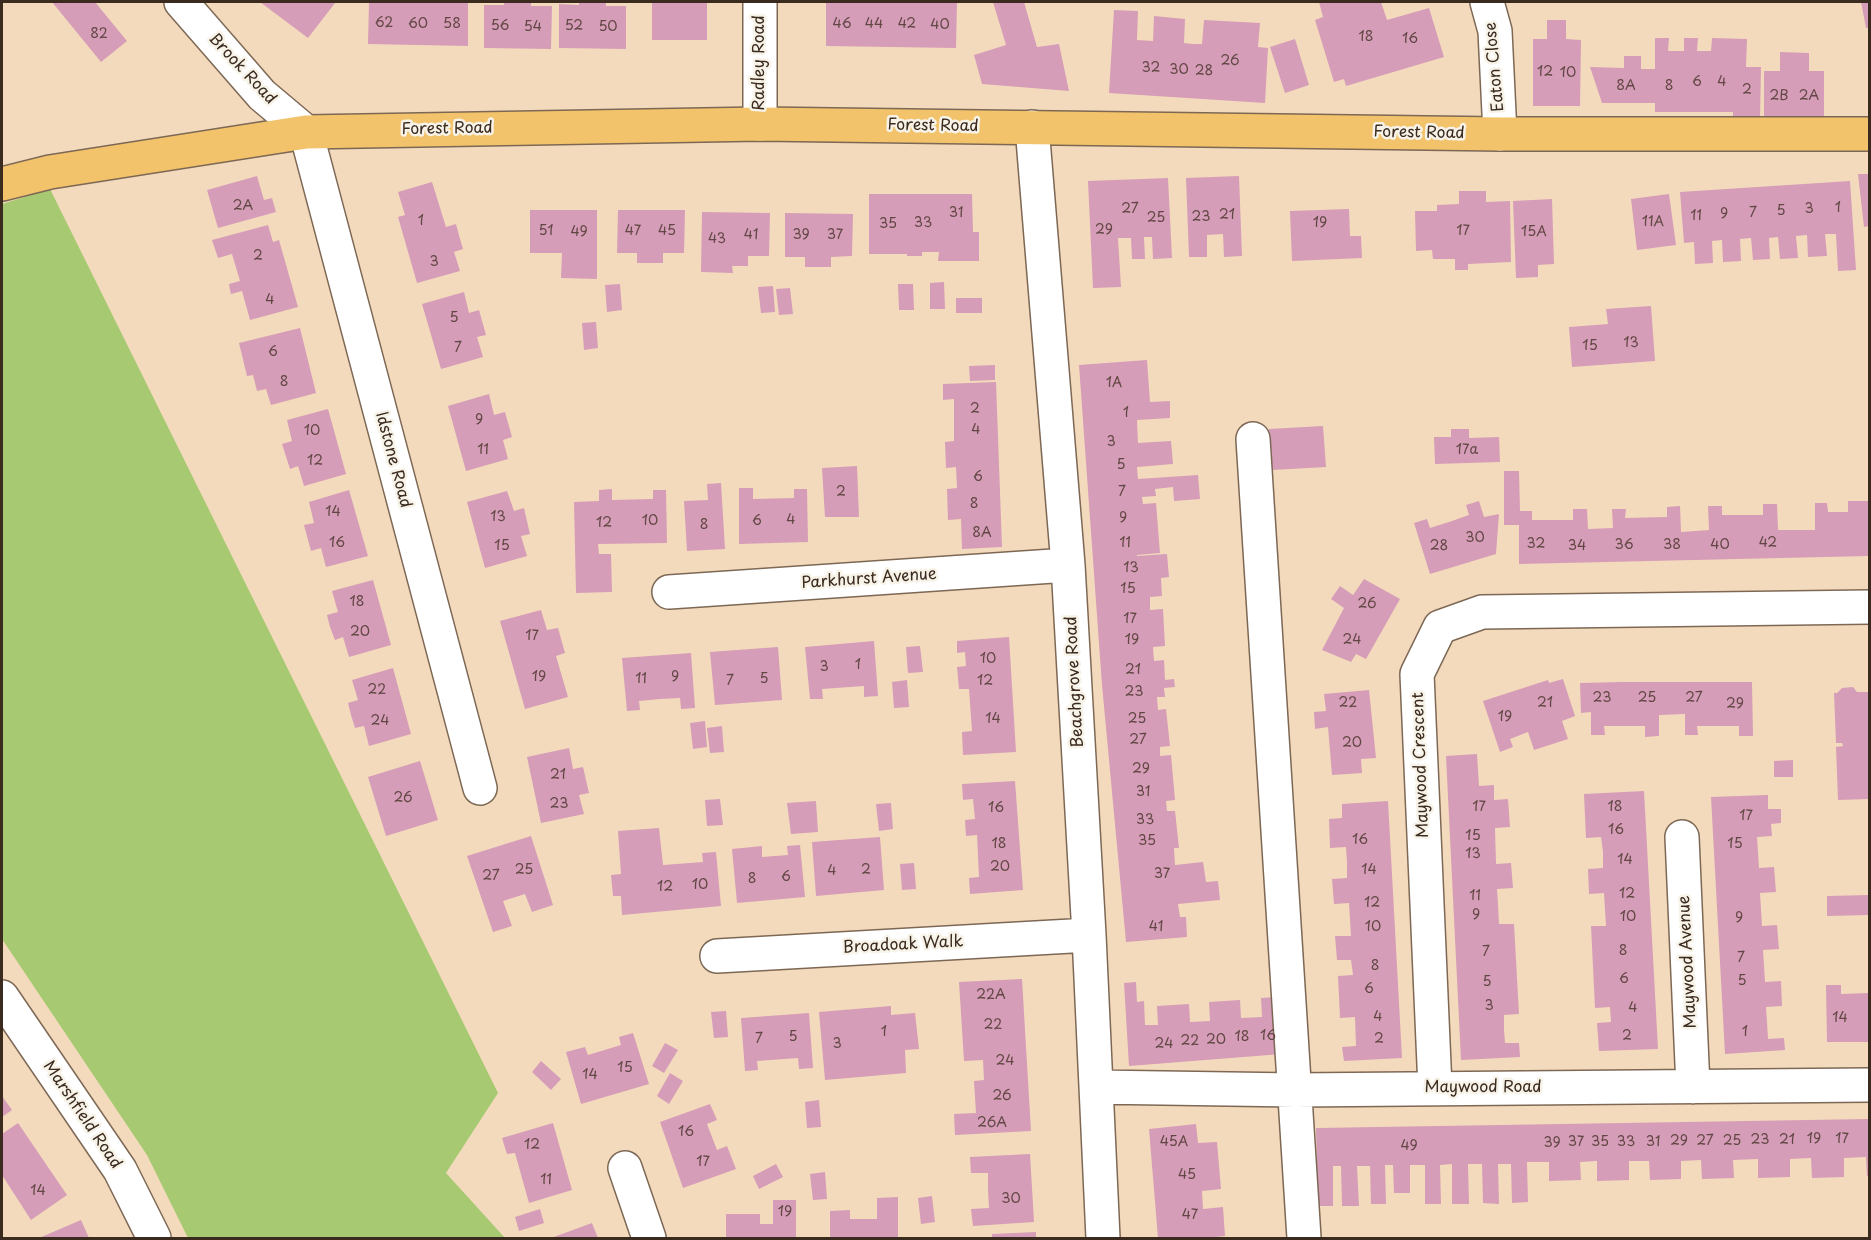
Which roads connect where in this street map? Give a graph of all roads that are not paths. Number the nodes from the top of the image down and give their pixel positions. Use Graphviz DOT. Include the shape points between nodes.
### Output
graph roads {
  1 [pos="181,2"];
  2 [pos="760,2"];
  3 [pos="1487,2"];
  4 [pos="760,124"];
  5 [pos="1032,127"];
  6 [pos="306,132"];
  7 [pos="1500,134"];
  8 [pos="1869,134"];
  9 [pos="2,184"];
  10 [pos="1253,439"];
  11 [pos="1068,565"];
  12 [pos="669,592"];
  13 [pos="1869,607"];
  14 [pos="480,788"];
  15 [pos="1682,837"];
  16 [pos="1089,935"];
  17 [pos="717,956"];
  18 [pos="2,997"];
  19 [pos="1869,1085"];
  20 [pos="1693,1086"];
  21 [pos="1096,1087"];
  22 [pos="1435,1088"];
  23 [pos="1294,1090"];
  24 [pos="625,1168"];
  25 [pos="154,1239"];
  26 [pos="649,1239"];
  27 [pos="1103,1239"];
  28 [pos="1304,1239"];
  1 -- 6 [label="street, Brook Road" via="262,95"];
  2 -- 4 [label="street, Radley Road"];
  3 -- 7 [label="street, Eaton Close" via="1495,31"];
  4 -- 5 [label="main road, Forest Road"];
  4 -- 6 [label="main road, Forest Road"];
  5 -- 7 [label="main road, Forest Road"];
  5 -- 11 [label="street, Beachgrove Road"];
  6 -- 9 [label="main road, Forest Road" via="50,172"];
  6 -- 14 [label="street, Idstone Road"];
  7 -- 8 [label="main road, Forest Road"];
  10 -- 23 [label="street"];
  11 -- 12 [label="street, Parkhurst Avenue"];
  11 -- 16 [label="street, Beachgrove Road"];
  13 -- 22 [label="street, Maywood Crescent" via="1482,612 1440,627 1417,675"];
  15 -- 20 [label="street, Maywood Avenue"];
  16 -- 17 [label="street, Broadoak Walk"];
  16 -- 21 [label="street, Beachgrove Road"];
  18 -- 25 [label="street, Marshfield Road" via="120,1170"];
  19 -- 20 [label="street, Maywood Road"];
  20 -- 22 [label="street, Maywood Road"];
  21 -- 23 [label="street, Maywood Road"];
  21 -- 27 [label="street, Beachgrove Road"];
  22 -- 23 [label="street, Maywood Road"];
  23 -- 28 [label="street"];
  24 -- 26 [label="street"];
}
